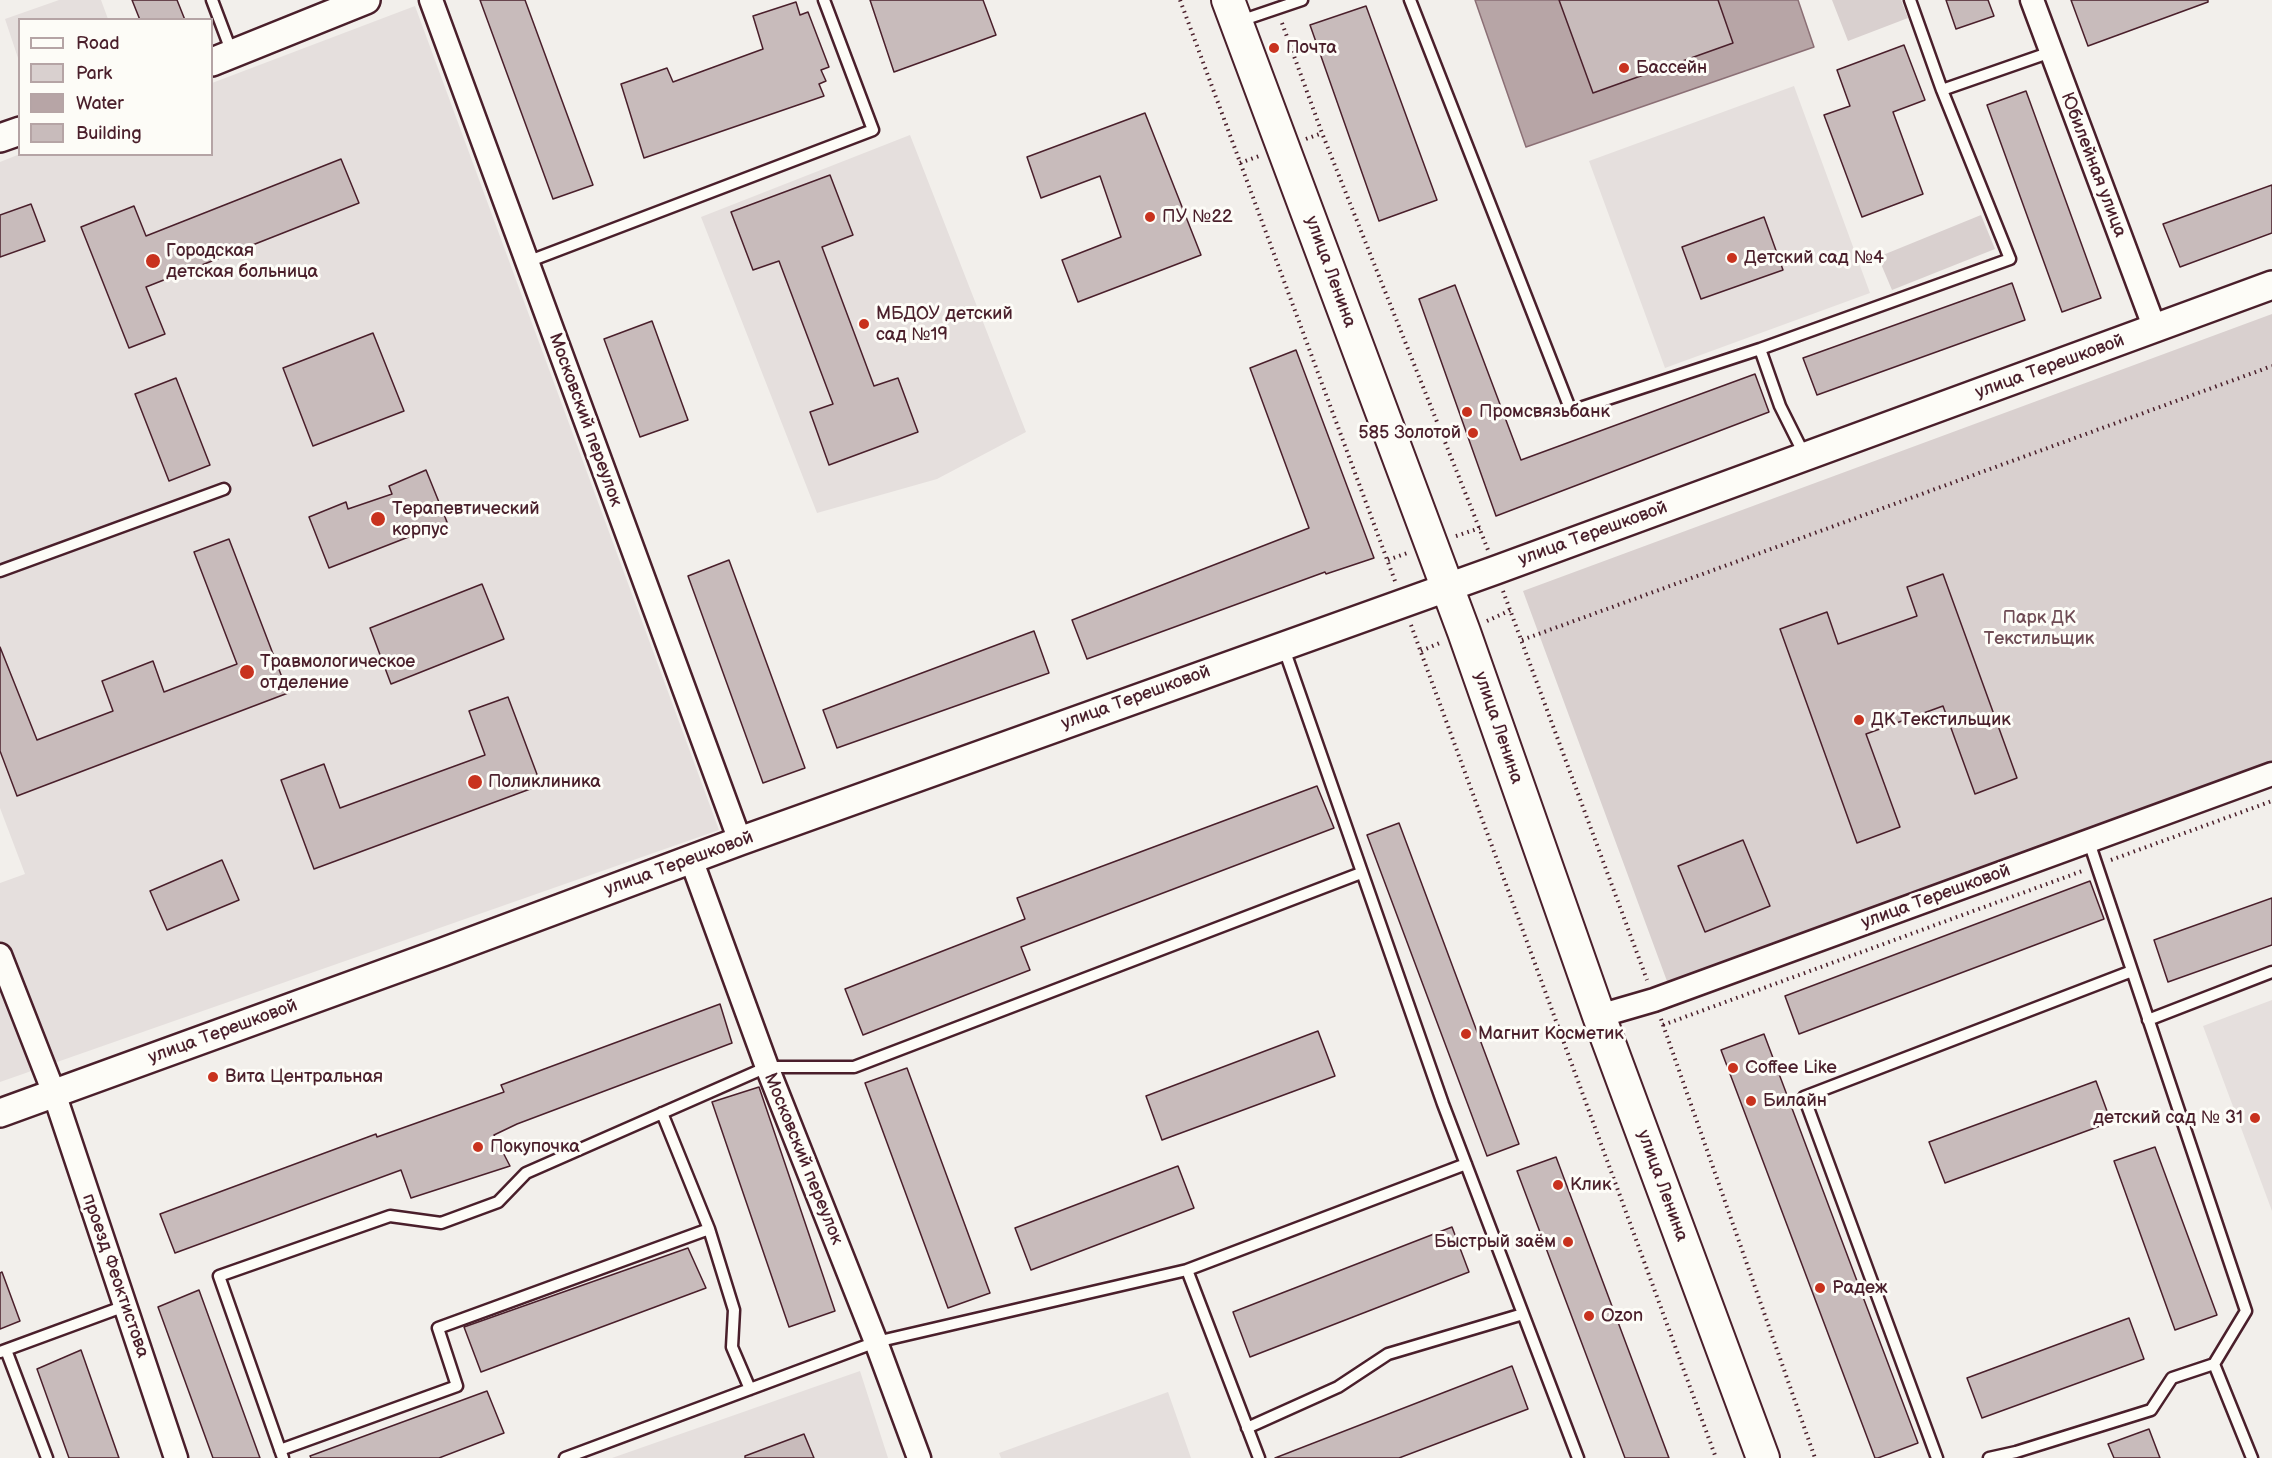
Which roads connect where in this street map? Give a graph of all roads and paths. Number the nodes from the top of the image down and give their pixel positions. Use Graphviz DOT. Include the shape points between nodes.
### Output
graph roads {
  1 [pos="212,0"];
  2 [pos="366,0"];
  3 [pos="431,0"];
  4 [pos="824,0"];
  5 [pos="1180,0"];
  6 [pos="1302,0"];
  7 [pos="1410,0"];
  8 [pos="1910,0"];
  9 [pos="2032,0"];
  10 [pos="1277,8"];
  11 [pos="1232,11"];
  12 [pos="2050,52"];
  13 [pos="222,58"];
  14 [pos="1942,90"];
  15 [pos="18,132"];
  16 [pos="0,138"];
  17 [pos="527,262"];
  18 [pos="2272,285"];
  19 [pos="2155,329"];
  20 [pos="1760,349"];
  21 [pos="2272,366"];
  22 [pos="1805,456"];
  23 [pos="224,489"];
  24 [pos="1496,570"];
  25 [pos="0,571"];
  26 [pos="1446,588"];
  27 [pos="1403,602"];
  28 [pos="1522,640"];
  29 [pos="1283,646"];
  30 [pos="2272,774"];
  31 [pos="2272,801"];
  32 [pos="740,841"];
  33 [pos="2089,842"];
  34 [pos="691,859"];
  35 [pos="2097,866"];
  36 [pos="1361,873"];
  37 [pos="0,955"];
  38 [pos="2132,971"];
  39 [pos="2272,972"];
  40 [pos="1654,1000"];
  41 [pos="1599,1016"];
  42 [pos="2148,1020"];
  43 [pos="1663,1025"];
  44 [pos="766,1067"];
  45 [pos="54,1093"];
  46 [pos="0,1113"];
  47 [pos="662,1113"];
  48 [pos="1466,1164"];
  49 [pos="709,1229"];
  50 [pos="1187,1270"];
  51 [pos="125,1306"];
  52 [pos="1523,1314"];
  53 [pos="876,1341"];
  54 [pos="3,1351"];
  55 [pos="2214,1364"];
  56 [pos="750,1389"];
  57 [pos="1247,1428"];
  58 [pos="282,1454"];
  59 [pos="47,1458"];
  60 [pos="176,1458"];
  61 [pos="565,1458"];
  62 [pos="919,1458"];
  63 [pos="1259,1458"];
  64 [pos="1578,1458"];
  65 [pos="1716,1458"];
  66 [pos="1763,1458"];
  67 [pos="1815,1458"];
  68 [pos="1937,1458"];
  69 [pos="1989,1458"];
  70 [pos="2252,1458"];
  1 -- 13 [label="lane"];
  2 -- 13 [label="street"];
  3 -- 17 [label="street, Московский переулок"];
  4 -- 17 [label="lane" via="873,130"];
  5 -- 27 [label="path"];
  6 -- 10 [label="lane"];
  7 -- 20 [label="lane" via="1571,411"];
  8 -- 14 [label="lane"];
  9 -- 12 [label="street, Юбилейная улица"];
  10 -- 11 [label="lane"];
  10 -- 24 [label="path" via="1322,133"];
  11 -- 26 [label="main road, улица Ленина"];
  12 -- 14 [label="lane"];
  12 -- 19 [label="street, Юбилейная улица"];
  14 -- 20 [label="lane" via="2010,259"];
  15 -- 16 [label="street"];
  17 -- 32 [label="street, Московский переулок"];
  18 -- 19 [label="street, улица Терешковой"];
  19 -- 22 [label="street, улица Терешковой"];
  20 -- 22 [label="lane" via="1780,406"];
  21 -- 28 [label="path"];
  22 -- 24 [label="street, улица Терешковой"];
  23 -- 25 [label="lane"];
  24 -- 26 [label="street, улица Терешковой"];
  24 -- 28 [label="path"];
  26 -- 27 [label="street, улица Терешковой"];
  26 -- 41 [label="main road, улица Ленина"];
  27 -- 29 [label="street, улица Терешковой"];
  27 -- 65 [label="path"];
  28 -- 40 [label="path"];
  29 -- 32 [label="street, улица Терешковой"];
  29 -- 36 [label="lane"];
  30 -- 33 [label="street, улица Терешковой"];
  31 -- 35 [label="path"];
  32 -- 34 [label="street, улица Терешковой"];
  33 -- 35 [label="lane"];
  33 -- 40 [label="street, улица Терешковой"];
  34 -- 44 [label="street, Московский переулок"];
  34 -- 45 [label="street, улица Терешковой"];
  35 -- 38 [label="lane"];
  35 -- 43 [label="path"];
  36 -- 44 [label="lane" via="854,1067"];
  36 -- 48 [label="lane"];
  37 -- 45 [label="street, проезд Феоктистова"];
  38 -- 42 [label="lane"];
  38 -- 68 [label="lane" via="1804,1097"];
  39 -- 42 [label="lane"];
  40 -- 41 [label="street, улица Терешковой"];
  40 -- 43 [label="path"];
  41 -- 66 [label="main road, улица Ленина"];
  42 -- 55 [label="lane" via="2246,1311"];
  43 -- 67 [label="path"];
  44 -- 47 [label="lane"];
  44 -- 53 [label="street, Московский переулок"];
  45 -- 46 [label="street, улица Терешковой"];
  45 -- 51 [label="street, проезд Феоктистова"];
  47 -- 49 [label="lane"];
  47 -- 58 [label="lane" via="526,1173 498,1202 451,1220 441,1223 390,1216 219,1276"];
  48 -- 50 [label="lane"];
  48 -- 52 [label="lane"];
  49 -- 56 [label="lane" via="734,1310 732,1347"];
  49 -- 58 [label="lane" via="438,1328 457,1386"];
  50 -- 53 [label="lane"];
  50 -- 57 [label="lane"];
  51 -- 54 [label="lane"];
  51 -- 60 [label="street, проезд Феоктистова"];
  52 -- 57 [label="lane" via="1388,1354 1338,1387"];
  52 -- 64 [label="lane"];
  53 -- 56 [label="lane"];
  53 -- 62 [label="street, Московский переулок"];
  54 -- 59 [label="lane"];
  55 -- 69 [label="lane" via="2172,1378 2151,1410"];
  55 -- 70 [label="lane"];
  56 -- 61 [label="lane"];
  57 -- 63 [label="lane"];
}
